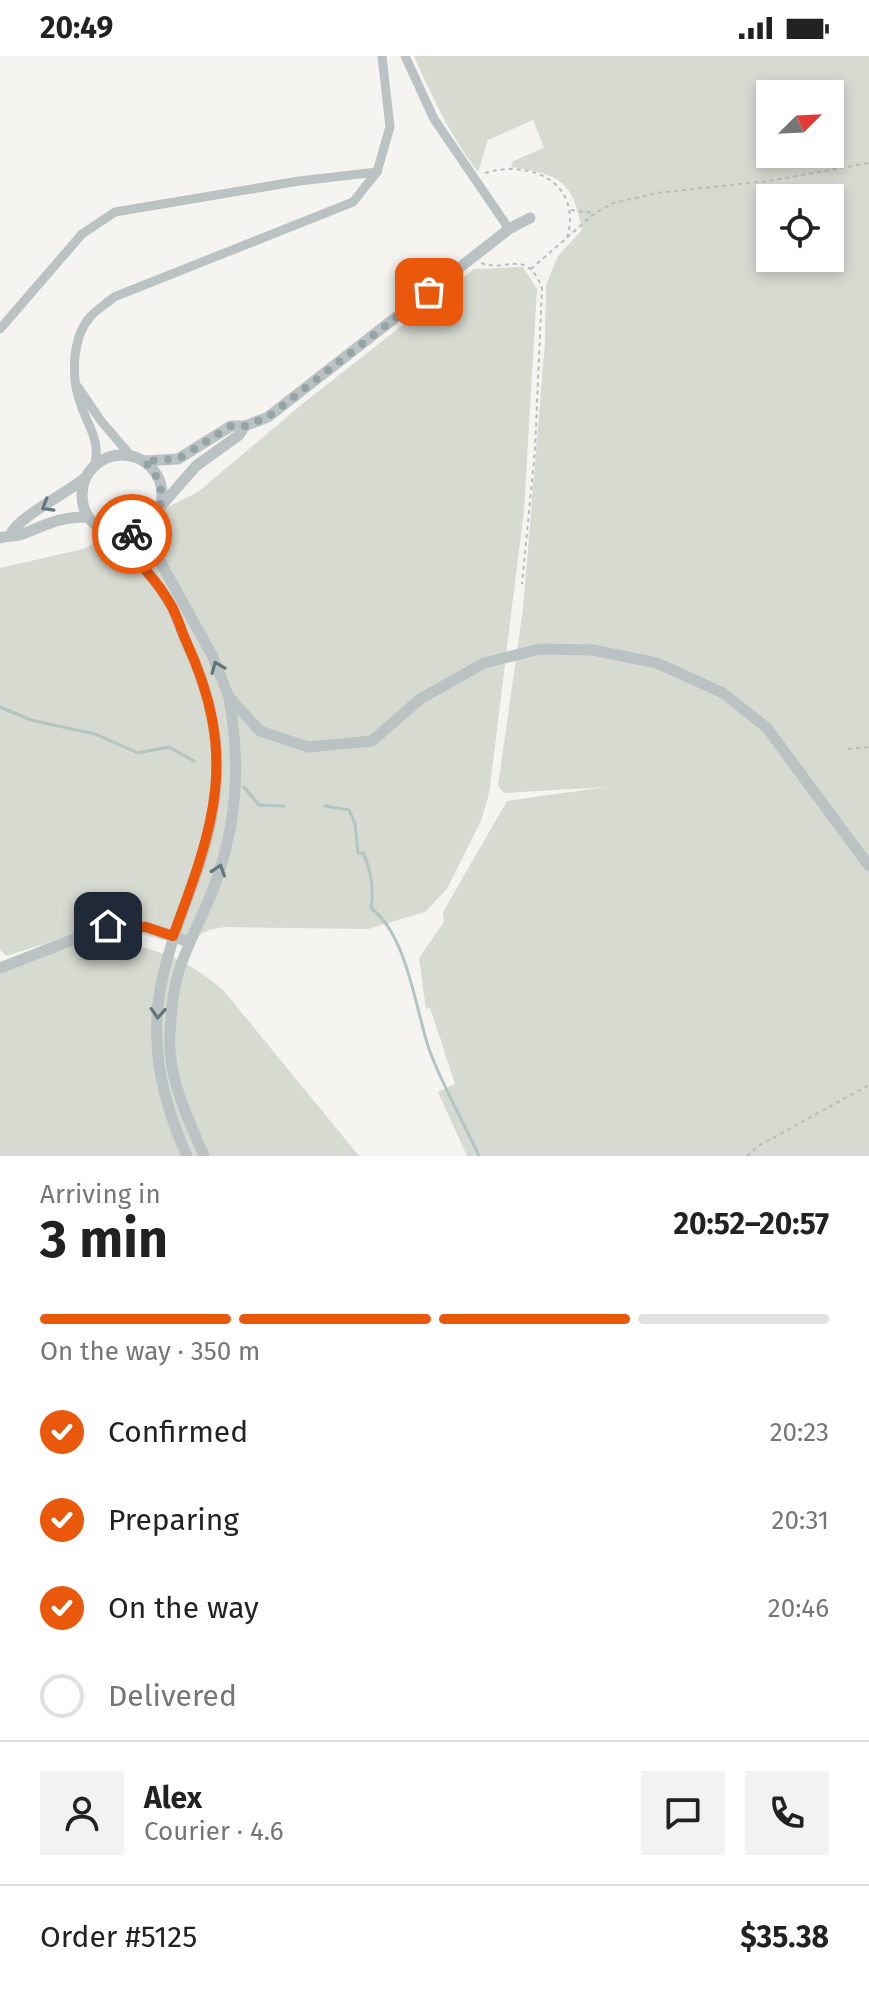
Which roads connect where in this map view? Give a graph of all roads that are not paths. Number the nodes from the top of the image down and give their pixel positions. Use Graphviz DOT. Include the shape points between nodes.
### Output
graph roads {
  1 [pos="382,56"];
  2 [pos="405,56"];
  3 [pos="377,172"];
  4 [pos="530,218"];
  5 [pos="509,229"];
  6 [pos="0,329"];
  7 [pos="76,384"];
  8 [pos="245,426"];
  9 [pos="131,456"];
  10 [pos="144,461"];
  11 [pos="94,467"];
  12 [pos="86,478"];
  13 [pos="157,514"];
  14 [pos="88,517"];
  15 [pos="108,533"];
  16 [pos="5,536"];
  17 [pos="178,605"];
  18 [pos="229,697"];
  19 [pos="260,731"];
  20 [pos="236,736"];
  21 [pos="217,737"];
  22 [pos="869,866"];
  23 [pos="173,936"];
  24 [pos="189,942"];
  25 [pos="0,968"];
  26 [pos="187,1156"];
  27 [pos="204,1156"];
  1 -- 3 [label="street" via="390,127"];
  2 -- 5 [label="street" via="434,119"];
  3 -- 6 [label="street" via="115,212 82,234"];
  3 -- 7 [label="street" via="353,202 114,297 89,318 79,338"];
  4 -- 5 [label="street"];
  5 -- 8 [label="street" via="268,417"];
  7 -- 9 [label="street"];
  7 -- 11 [label="street" via="98,452"];
  8 -- 10 [label="street" via="231,426 178,459"];
  8 -- 13 [label="street" via="196,466"];
  9 -- 10 [label="street"];
  9 -- 11 [label="street" via="105,459"];
  10 -- 13 [label="street" via="160,483"];
  11 -- 12 [label="street"];
  12 -- 14 [label="street" via="83,505"];
  12 -- 16 [label="street, one-way" via="14,524"];
  13 -- 15 [label="street" via="134,534"];
  13 -- 17 [label="street" via="156,554"];
  14 -- 15 [label="street"];
  14 -- 16 [label="street" via="52,520 21,536"];
  15 -- 17 [label="street"];
  18 -- 17 [label="street, one-way" via="212,655"];
  17 -- 21 [label="street"];
  18 -- 19 [label="street"];
  18 -- 20 [label="street"];
  19 -- 20 [label="street"];
  19 -- 22 [label="street" via="308,747 372,741 420,699 484,663 540,649 593,650 657,663 723,693 767,728"];
  20 -- 21 [label="street"];
  24 -- 20 [label="street, one-way" via="228,844"];
  21 -- 23 [label="street" via="214,803 204,852"];
  23 -- 24 [label="street"];
  23 -- 25 [label="street" via="146,927 108,926"];
  23 -- 26 [label="street, one-way" via="159,997 156,1041 162,1090"];
  24 -- 27 [label="street" via="169,1037 179,1097"];
}
